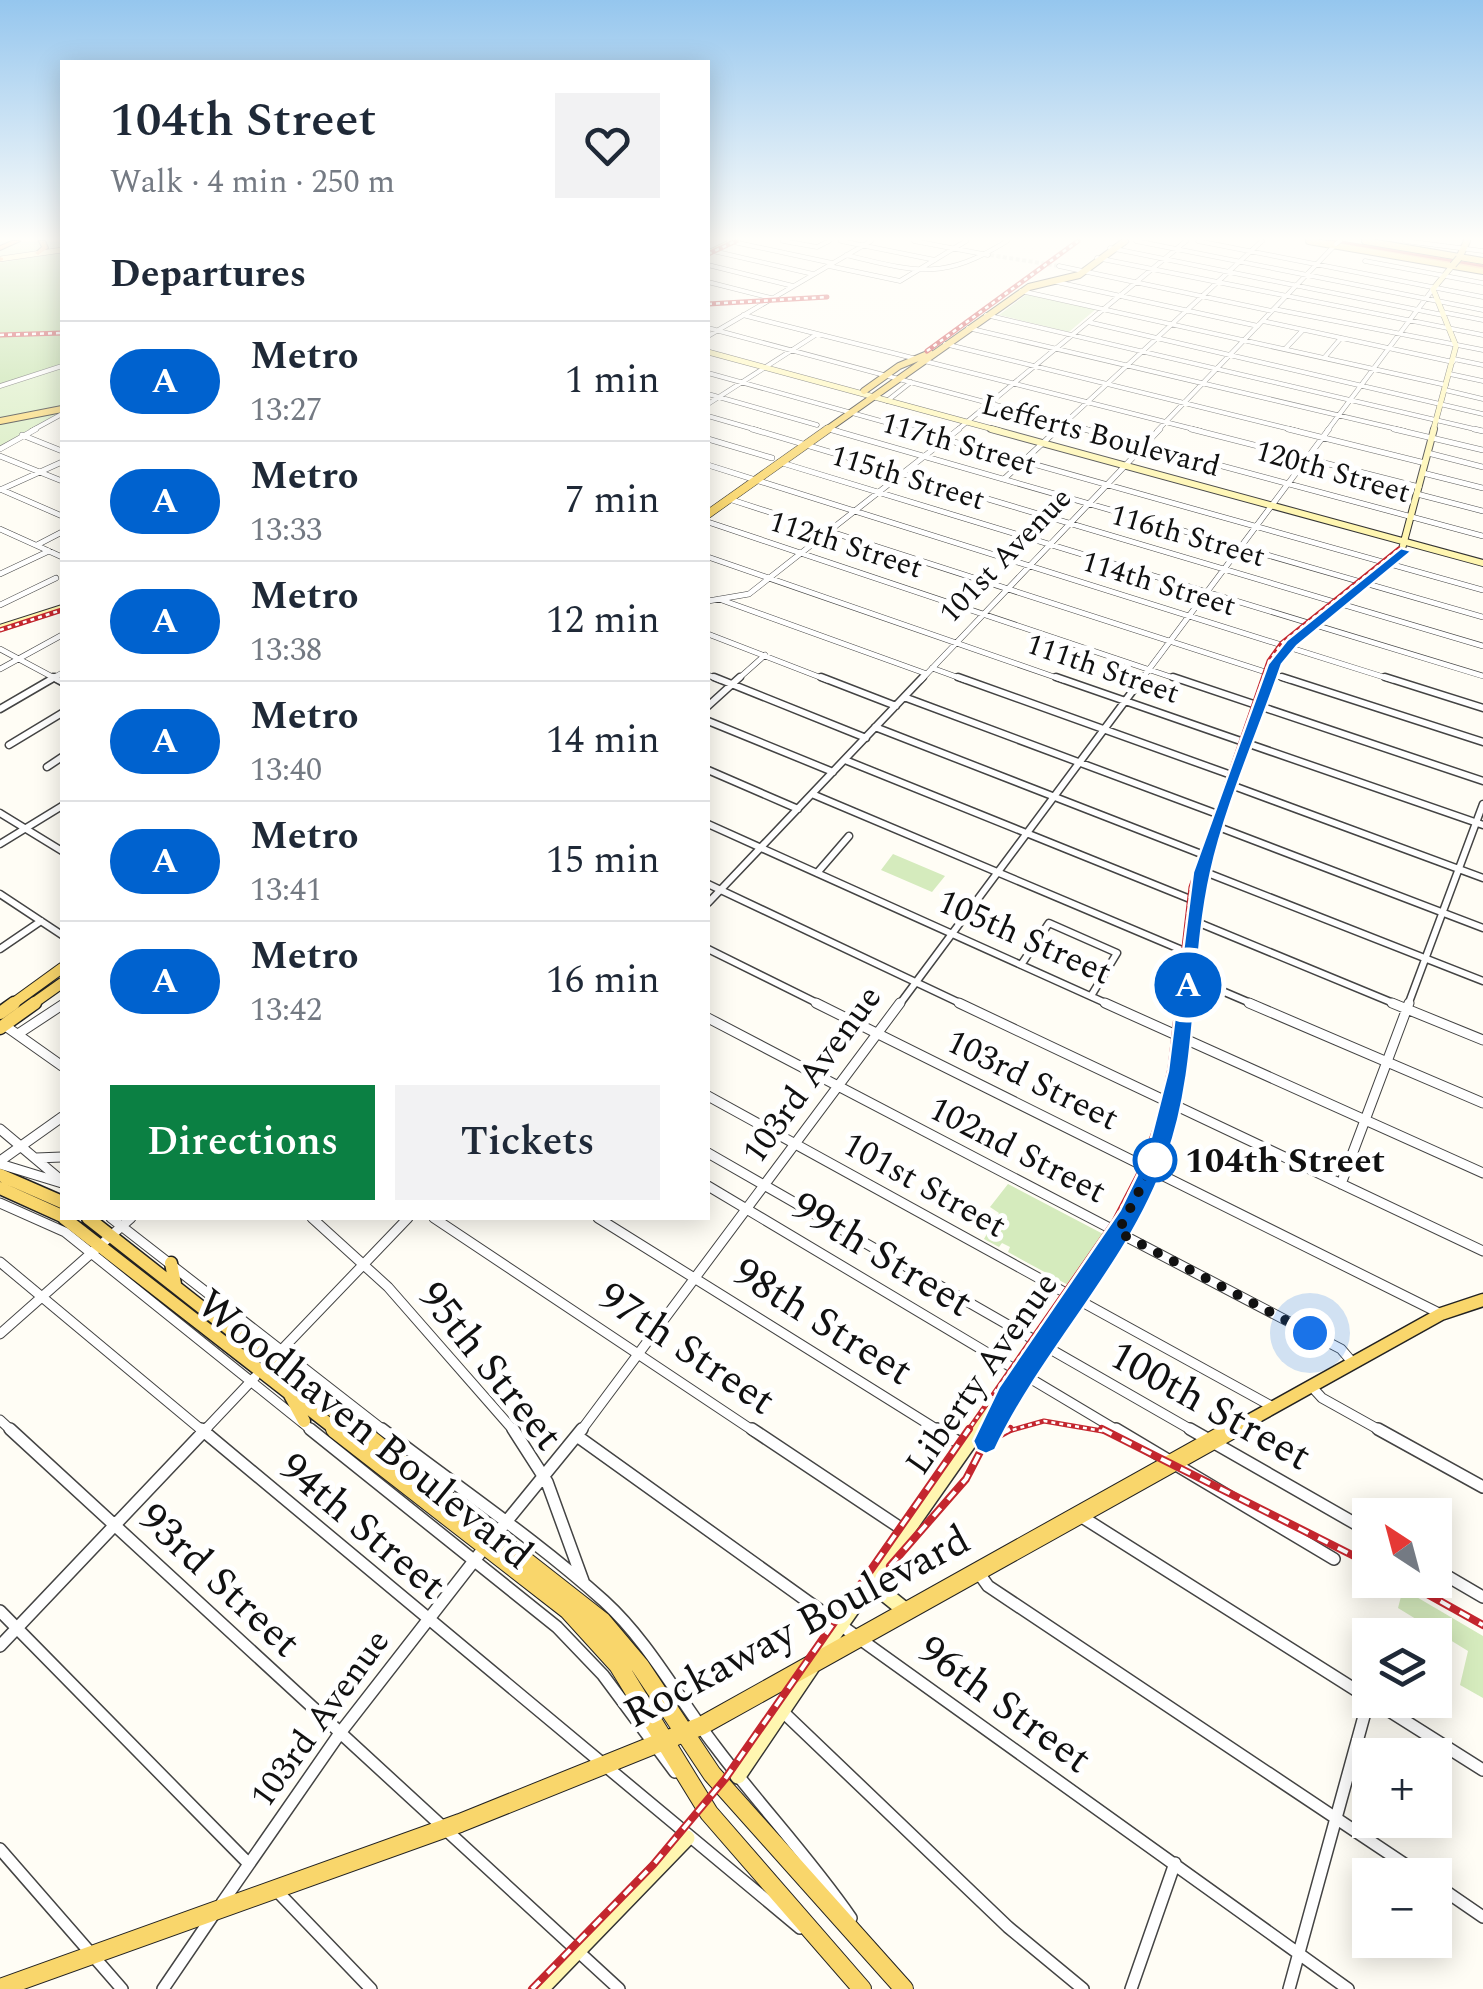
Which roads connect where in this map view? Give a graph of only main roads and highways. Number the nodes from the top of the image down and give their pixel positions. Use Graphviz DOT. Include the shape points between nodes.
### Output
graph roads {
  1 [pos="963,334"];
  2 [pos="948,345"];
  3 [pos="865,395"];
  4 [pos="60,414"];
  5 [pos="0,421"];
  6 [pos="750,478"];
  7 [pos="710,503"];
  8 [pos="710,512"];
  9 [pos="60,970"];
  10 [pos="60,984"];
  11 [pos="1,1022"];
  12 [pos="0,1175"];
  13 [pos="0,1188"];
  14 [pos="60,1201"];
  15 [pos="60,1216"];
  16 [pos="71,1220"];
  17 [pos="91,1220"];
  18 [pos="112,1235"];
  19 [pos="170,1263"];
  20 [pos="176,1284"];
  21 [pos="1481,1302"];
  22 [pos="267,1365"];
  23 [pos="288,1391"];
  24 [pos="304,1421"];
  25 [pos="491,1540"];
  26 [pos="676,1737"];
  27 [pos="0,1988"];
  28 [pos="862,1989"];
  29 [pos="904,1989"];
  1 -- 2 [label="main road"];
  2 -- 3 [label="main road"];
  2 -- 3 [label="main road" via="886,375"];
  3 -- 6 [label="main road"];
  4 -- 5 [label="main road"];
  6 -- 7 [label="main road"];
  6 -- 8 [label="main road"];
  9 -- 11 [label="main road"];
  10 -- 11 [label="main road"];
  12 -- 14 [label="main road"];
  13 -- 15 [label="main road, Woodhaven Boulevard"];
  16 -- 18 [label="main road, Woodhaven Boulevard"];
  17 -- 18 [label="main road, Woodhaven Boulevard"];
  18 -- 20 [label="main road, Woodhaven Boulevard"];
  18 -- 22 [label="main road, Woodhaven Boulevard"];
  19 -- 20 [label="main road"];
  20 -- 22 [label="main road, Woodhaven Boulevard"];
  21 -- 26 [label="main road, Rockaway Boulevard" via="1441,1314"];
  22 -- 23 [label="main road, Woodhaven Boulevard"];
  22 -- 25 [label="main road, Woodhaven Boulevard"];
  23 -- 24 [label="main road"];
  23 -- 25 [label="main road, Woodhaven Boulevard"];
  25 -- 26 [label="main road, Woodhaven Boulevard" via="592,1635"];
  26 -- 27 [label="main road, Rockaway Boulevard"];
  26 -- 28 [label="main road" via="704,1807"];
  26 -- 29 [label="main road" via="732,1783"];
}
